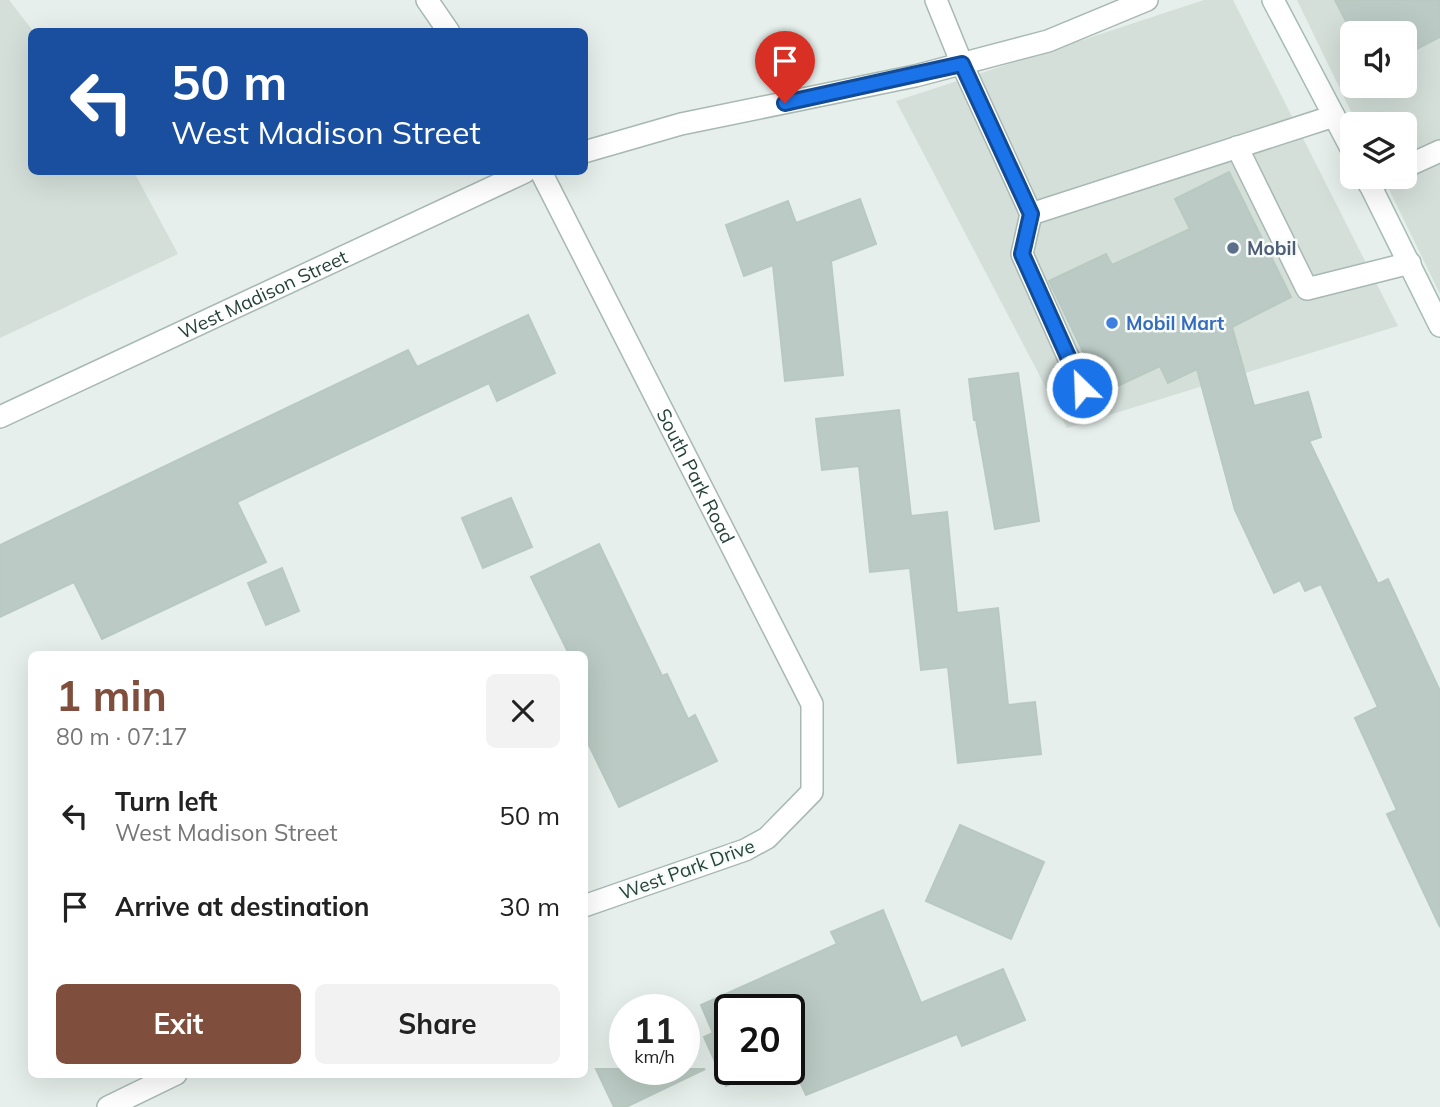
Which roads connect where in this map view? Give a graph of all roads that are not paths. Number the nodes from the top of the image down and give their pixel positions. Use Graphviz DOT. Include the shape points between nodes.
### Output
graph roads {
  1 [pos="427,0"];
  2 [pos="936,0"];
  3 [pos="1147,0"];
  4 [pos="1273,0"];
  5 [pos="446,28"];
  6 [pos="962,64"];
  7 [pos="1334,116"];
  8 [pos="1340,127"];
  9 [pos="1237,147"];
  10 [pos="588,151"];
  11 [pos="1440,151"];
  12 [pos="1417,162"];
  13 [pos="519,175"];
  14 [pos="543,175"];
  15 [pos="1377,189"];
  16 [pos="1031,214"];
  17 [pos="1410,263"];
  18 [pos="1440,326"];
  19 [pos="1082,388"];
  20 [pos="0,417"];
  21 [pos="812,792"];
  22 [pos="588,905"];
  23 [pos="168,1078"];
  24 [pos="108,1107"];
  1 -- 5 [label="street"];
  2 -- 6 [label="street"];
  3 -- 6 [label="street" via="1048,41"];
  4 -- 7 [label="street"];
  6 -- 10 [label="street" via="681,124"];
  6 -- 16 [label="street"];
  7 -- 8 [label="street"];
  7 -- 9 [label="street"];
  9 -- 16 [label="street"];
  9 -- 17 [label="street" via="1307,289"];
  11 -- 12 [label="street"];
  13 -- 20 [label="street, West Madison Street"];
  14 -- 21 [label="street, South Park Road" via="812,704"];
  15 -- 17 [label="street"];
  16 -- 19 [label="street" via="1022,254"];
  17 -- 18 [label="street"];
  21 -- 22 [label="street, West Park Drive" via="767,838 745,850"];
  23 -- 24 [label="street"];
}
